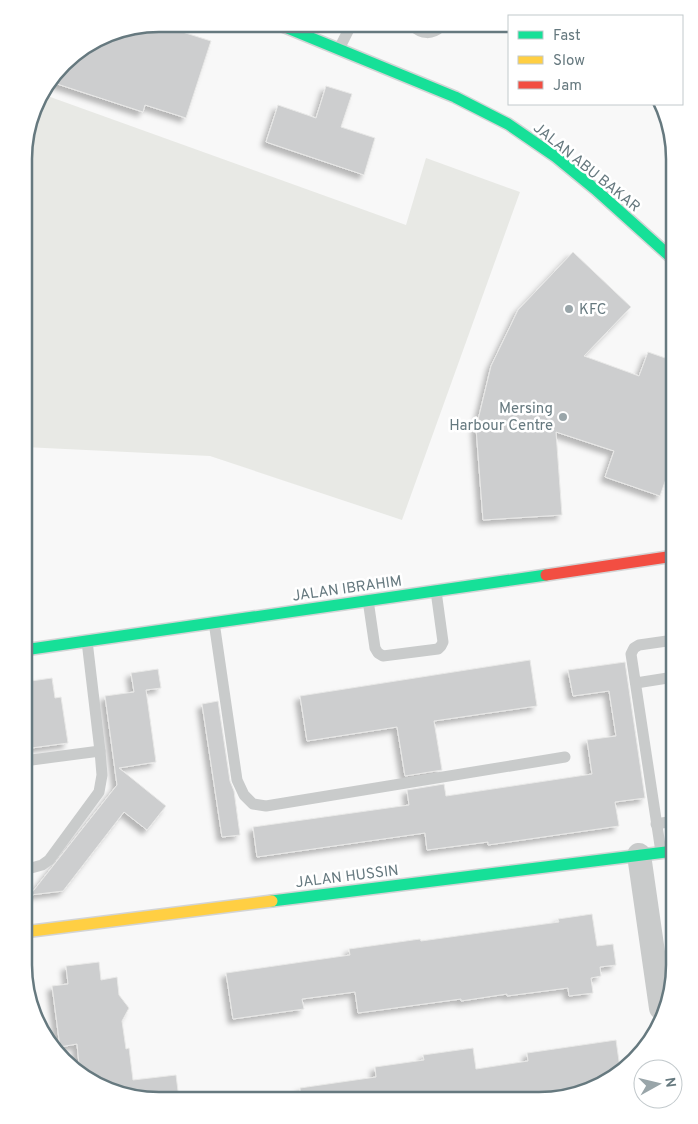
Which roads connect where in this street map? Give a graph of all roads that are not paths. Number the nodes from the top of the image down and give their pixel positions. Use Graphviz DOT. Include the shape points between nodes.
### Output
graph roads {
  1 [pos="300,32"];
  2 [pos="347,32"];
  3 [pos="339,48"];
  4 [pos="666,253"];
  5 [pos="666,557"];
  6 [pos="436,591"];
  7 [pos="368,600"];
  8 [pos="214,622"];
  9 [pos="87,640"];
  10 [pos="665,641"];
  11 [pos="32,649"];
  12 [pos="665,679"];
  13 [pos="636,684"];
  14 [pos="100,751"];
  15 [pos="565,757"];
  16 [pos="32,760"];
  17 [pos="665,822"];
  18 [pos="656,824"];
  19 [pos="665,852"];
  20 [pos="650,854"];
  21 [pos="32,868"];
  22 [pos="32,931"];
  23 [pos="660,1000"];
  1 -- 3 [label="street, JALAN ABU BAKAR"];
  2 -- 3 [label="lane"];
  3 -- 4 [label="street, JALAN ABU BAKAR" via="508,124 596,188"];
  5 -- 6 [label="street, JALAN IBRAHIM"];
  6 -- 7 [label="street, JALAN IBRAHIM"];
  6 -- 7 [label="lane" via="441,646 383,656 375,648"];
  7 -- 8 [label="street, JALAN IBRAHIM"];
  8 -- 9 [label="street, JALAN IBRAHIM"];
  8 -- 15 [label="lane" via="237,780 253,804 266,806"];
  9 -- 11 [label="street, JALAN IBRAHIM"];
  9 -- 14 [label="lane"];
  10 -- 13 [label="lane" via="634,648"];
  12 -- 13 [label="lane"];
  13 -- 18 [label="lane"];
  14 -- 16 [label="lane"];
  14 -- 21 [label="lane" via="102,775 99,792 49,860"];
  17 -- 18 [label="lane"];
  18 -- 20 [label="lane"];
  19 -- 20 [label="street, JALAN HUSSIN"];
  20 -- 22 [label="street, JALAN HUSSIN"];
  20 -- 23 [label="street"];
}
